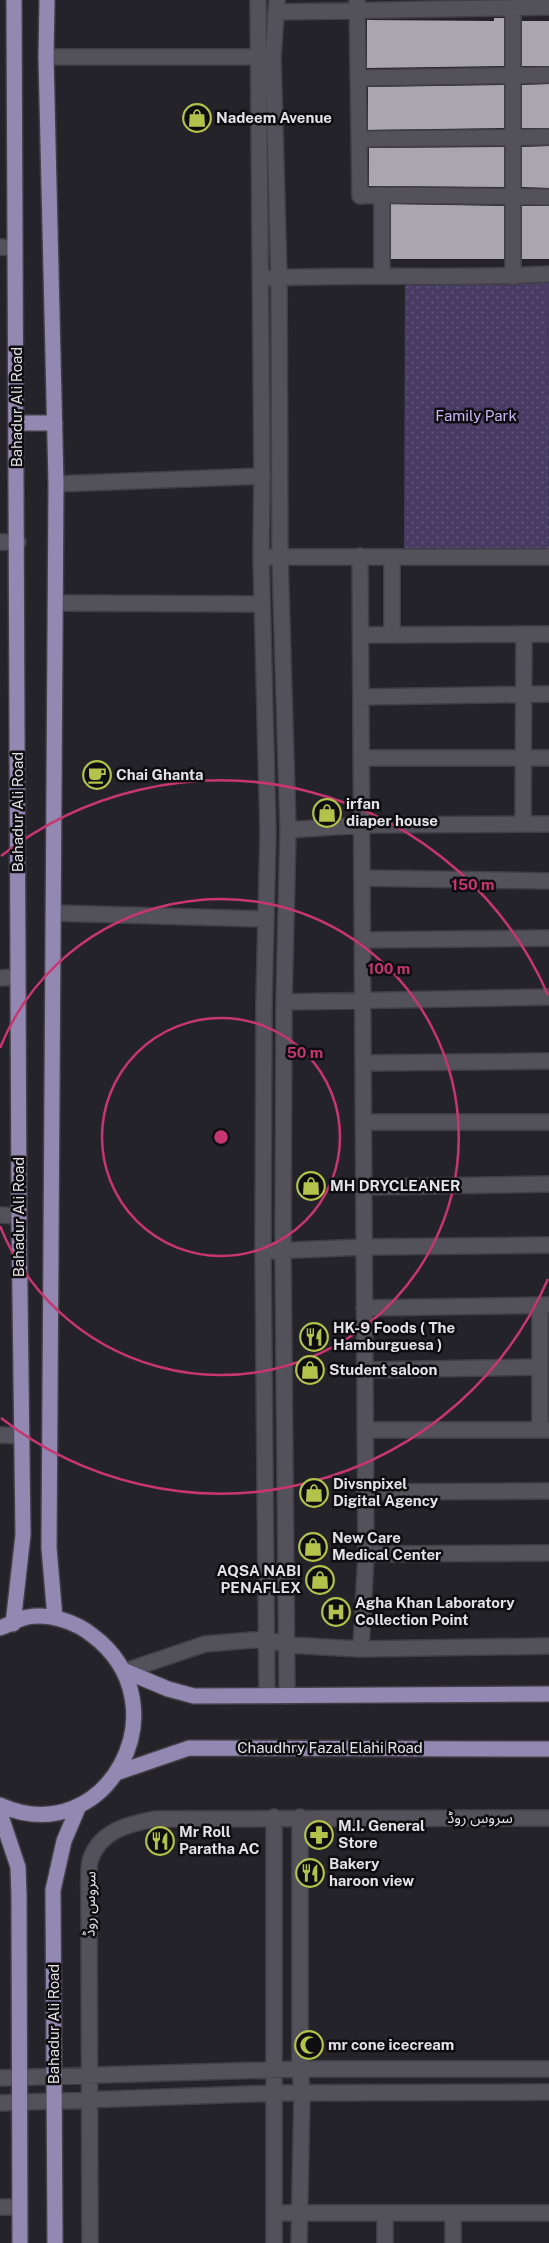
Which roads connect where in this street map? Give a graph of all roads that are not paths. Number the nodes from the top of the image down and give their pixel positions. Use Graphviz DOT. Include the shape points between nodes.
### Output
graph roads {
  1 [pos="14,0"];
  2 [pos="47,0"];
  3 [pos="258,0"];
  4 [pos="357,5"];
  5 [pos="277,6"];
  6 [pos="549,6"];
  7 [pos="513,7"];
  8 [pos="46,57"];
  9 [pos="258,57"];
  10 [pos="273,57"];
  11 [pos="549,75"];
  12 [pos="514,76"];
  13 [pos="358,78"];
  14 [pos="549,136"];
  15 [pos="514,137"];
  16 [pos="359,139"];
  17 [pos="382,195"];
  18 [pos="549,196"];
  19 [pos="515,197"];
  20 [pos="0,247"];
  21 [pos="15,248"];
  22 [pos="549,274"];
  23 [pos="382,276"];
  24 [pos="514,277"];
  25 [pos="279,278"];
  26 [pos="260,279"];
  27 [pos="17,423"];
  28 [pos="55,423"];
  29 [pos="262,476"];
  30 [pos="56,484"];
  31 [pos="0,542"];
  32 [pos="18,542"];
  33 [pos="260,556"];
  34 [pos="360,556"];
  35 [pos="392,557"];
  36 [pos="549,557"];
  37 [pos="280,558"];
  38 [pos="56,603"];
  39 [pos="262,604"];
  40 [pos="392,634"];
  41 [pos="524,634"];
  42 [pos="549,634"];
  43 [pos="361,635"];
  44 [pos="549,694"];
  45 [pos="523,695"];
  46 [pos="361,696"];
  47 [pos="362,758"];
  48 [pos="524,758"];
  49 [pos="549,758"];
  50 [pos="523,824"];
  51 [pos="549,824"];
  52 [pos="362,825"];
  53 [pos="288,830"];
  54 [pos="362,878"];
  55 [pos="549,881"];
  56 [pos="53,912"];
  57 [pos="266,919"];
  58 [pos="549,938"];
  59 [pos="362,940"];
  60 [pos="18,977"];
  61 [pos="0,978"];
  62 [pos="549,998"];
  63 [pos="284,1002"];
  64 [pos="363,1002"];
  65 [pos="549,1061"];
  66 [pos="363,1063"];
  67 [pos="363,1122"];
  68 [pos="549,1122"];
  69 [pos="549,1184"];
  70 [pos="364,1187"];
  71 [pos="0,1214"];
  72 [pos="19,1216"];
  73 [pos="549,1245"];
  74 [pos="364,1247"];
  75 [pos="283,1251"];
  76 [pos="263,1252"];
  77 [pos="545,1305"];
  78 [pos="364,1308"];
  79 [pos="540,1366"];
  80 [pos="365,1370"];
  81 [pos="365,1430"];
  82 [pos="544,1430"];
  83 [pos="0,1435"];
  84 [pos="22,1436"];
  85 [pos="549,1491"];
  86 [pos="365,1492"];
  87 [pos="549,1553"];
  88 [pos="366,1554"];
  89 [pos="55,1618"];
  90 [pos="7,1626"];
  91 [pos="266,1639"];
  92 [pos="288,1645"];
  93 [pos="549,1646"];
  94 [pos="362,1649"];
  95 [pos="125,1671"];
  96 [pos="549,1694"];
  97 [pos="268,1696"];
  98 [pos="287,1696"];
  99 [pos="549,1749"];
  100 [pos="116,1773"];
  101 [pos="0,1805"];
  102 [pos="78,1808"];
  103 [pos="0,1813"];
  104 [pos="274,1817"];
  105 [pos="300,1817"];
  106 [pos="549,1818"];
  107 [pos="300,2069"];
  108 [pos="549,2069"];
  109 [pos="274,2070"];
  110 [pos="55,2076"];
  111 [pos="90,2076"];
  112 [pos="20,2077"];
  113 [pos="0,2078"];
  114 [pos="549,2092"];
  115 [pos="302,2093"];
  116 [pos="274,2094"];
  117 [pos="90,2101"];
  118 [pos="54,2102"];
  119 [pos="0,2103"];
  120 [pos="20,2104"];
  121 [pos="20,2206"];
  122 [pos="0,2207"];
  123 [pos="299,2212"];
  124 [pos="549,2212"];
  125 [pos="274,2213"];
  126 [pos="385,2213"];
  127 [pos="453,2213"];
  128 [pos="20,2243"];
  129 [pos="55,2243"];
  130 [pos="90,2243"];
  131 [pos="274,2243"];
  132 [pos="299,2243"];
  133 [pos="385,2243"];
  134 [pos="453,2243"];
  1 -- 21 [label="main road, Bahadur Ali Road"];
  2 -- 8 [label="main road"];
  3 -- 9 [label="street"];
  4 -- 5 [label="street"];
  4 -- 7 [label="street"];
  4 -- 13 [label="street"];
  5 -- 10 [label="street"];
  6 -- 7 [label="street"];
  7 -- 12 [label="street"];
  8 -- 9 [label="street"];
  8 -- 28 [label="main road"];
  9 -- 10 [label="street"];
  9 -- 26 [label="street"];
  10 -- 25 [label="street"];
  11 -- 12 [label="street"];
  12 -- 13 [label="street"];
  12 -- 15 [label="street"];
  13 -- 16 [label="street"];
  14 -- 15 [label="street"];
  15 -- 16 [label="street"];
  15 -- 19 [label="street"];
  16 -- 17 [label="street" via="360,196"];
  17 -- 19 [label="street"];
  17 -- 23 [label="street"];
  18 -- 19 [label="street"];
  19 -- 24 [label="street"];
  20 -- 21 [label="street"];
  21 -- 27 [label="main road, Bahadur Ali Road"];
  22 -- 24 [label="street"];
  23 -- 24 [label="street"];
  23 -- 25 [label="street"];
  25 -- 26 [label="street"];
  25 -- 37 [label="street"];
  26 -- 29 [label="street"];
  27 -- 28 [label="main road"];
  27 -- 32 [label="main road, Bahadur Ali Road"];
  28 -- 30 [label="main road"];
  29 -- 30 [label="street"];
  29 -- 33 [label="street"];
  30 -- 38 [label="main road"];
  31 -- 32 [label="street"];
  32 -- 60 [label="main road, Bahadur Ali Road"];
  33 -- 37 [label="street"];
  33 -- 39 [label="street"];
  34 -- 35 [label="street"];
  34 -- 37 [label="street"];
  34 -- 43 [label="street"];
  35 -- 36 [label="street"];
  35 -- 40 [label="street"];
  37 -- 53 [label="street"];
  38 -- 39 [label="street"];
  38 -- 56 [label="main road"];
  39 -- 57 [label="street" via="268,831"];
  40 -- 41 [label="street"];
  40 -- 43 [label="street"];
  41 -- 42 [label="street"];
  41 -- 45 [label="street"];
  43 -- 46 [label="street"];
  44 -- 45 [label="street"];
  45 -- 46 [label="street"];
  45 -- 48 [label="street"];
  46 -- 47 [label="street"];
  47 -- 48 [label="street"];
  47 -- 52 [label="street"];
  48 -- 49 [label="street"];
  48 -- 50 [label="street"];
  50 -- 51 [label="street"];
  50 -- 52 [label="street"];
  52 -- 53 [label="street"];
  52 -- 54 [label="street"];
  53 -- 63 [label="street"];
  54 -- 55 [label="street"];
  54 -- 59 [label="street"];
  56 -- 57 [label="street"];
  56 -- 89 [label="main road" via="49,1548"];
  57 -- 76 [label="street"];
  58 -- 59 [label="street"];
  59 -- 64 [label="street"];
  60 -- 61 [label="street"];
  60 -- 72 [label="main road, Bahadur Ali Road"];
  62 -- 64 [label="street"];
  63 -- 64 [label="street"];
  63 -- 75 [label="street"];
  64 -- 66 [label="street"];
  65 -- 66 [label="street"];
  66 -- 67 [label="street"];
  67 -- 68 [label="street"];
  67 -- 70 [label="street"];
  69 -- 70 [label="street"];
  70 -- 74 [label="street"];
  71 -- 72 [label="street"];
  72 -- 84 [label="main road, Bahadur Ali Road"];
  73 -- 74 [label="street"];
  74 -- 75 [label="street"];
  74 -- 78 [label="street"];
  75 -- 76 [label="street"];
  75 -- 92 [label="street"];
  76 -- 91 [label="street"];
  77 -- 78 [label="street"];
  77 -- 79 [label="street"];
  78 -- 80 [label="street"];
  79 -- 80 [label="street"];
  79 -- 82 [label="street"];
  80 -- 81 [label="street"];
  81 -- 82 [label="street"];
  81 -- 86 [label="street"];
  83 -- 84 [label="street"];
  84 -- 90 [label="main road, Bahadur Ali Road" via="23,1535"];
  85 -- 86 [label="street"];
  86 -- 88 [label="street"];
  87 -- 88 [label="street"];
  88 -- 94 [label="street"];
  89 -- 90 [label="main road" via="27,1616"];
  89 -- 95 [label="main road" via="83,1628 107,1646"];
  91 -- 92 [label="street"];
  91 -- 95 [label="street" via="205,1644"];
  91 -- 97 [label="street"];
  92 -- 94 [label="street"];
  92 -- 98 [label="street"];
  93 -- 94 [label="street"];
  95 -- 97 [label="main road" via="194,1696"];
  95 -- 100 [label="main road" via="133,1696 135,1723 129,1750"];
  96 -- 98 [label="main road"];
  97 -- 98 [label="main road"];
  99 -- 100 [label="main road, Chaudhry Fazal Elahi Road" via="189,1748"];
  100 -- 102 [label="main road"];
  101 -- 102 [label="main road" via="17,1812 45,1814"];
  102 -- 110 [label="main road, Bahadur Ali Road" via="64,1841 53,1890"];
  103 -- 112 [label="main road" via="18,1867"];
  104 -- 105 [label="street, سروس روڈ"];
  104 -- 109 [label="street"];
  104 -- 111 [label="street, سروس روڈ" via="155,1818 129,1824 112,1832 97,1845 90,1863"];
  105 -- 106 [label="street, سروس روڈ"];
  105 -- 107 [label="street"];
  107 -- 108 [label="street"];
  107 -- 109 [label="street"];
  107 -- 115 [label="street"];
  109 -- 111 [label="street"];
  109 -- 116 [label="street"];
  110 -- 111 [label="street"];
  110 -- 112 [label="street"];
  110 -- 118 [label="main road, Bahadur Ali Road"];
  111 -- 117 [label="street, سروس روڈ"];
  112 -- 113 [label="street"];
  112 -- 120 [label="main road"];
  114 -- 115 [label="street"];
  115 -- 116 [label="street"];
  115 -- 123 [label="street"];
  116 -- 117 [label="street"];
  116 -- 125 [label="street"];
  117 -- 118 [label="street"];
  117 -- 130 [label="street, سروس روڈ"];
  118 -- 120 [label="street"];
  118 -- 129 [label="main road, Bahadur Ali Road"];
  119 -- 120 [label="street"];
  120 -- 121 [label="main road"];
  121 -- 122 [label="street"];
  121 -- 128 [label="main road"];
  123 -- 125 [label="street"];
  123 -- 126 [label="street"];
  123 -- 132 [label="street"];
  124 -- 127 [label="street"];
  125 -- 131 [label="street"];
  126 -- 127 [label="street"];
  126 -- 133 [label="street"];
  127 -- 134 [label="street"];
}
